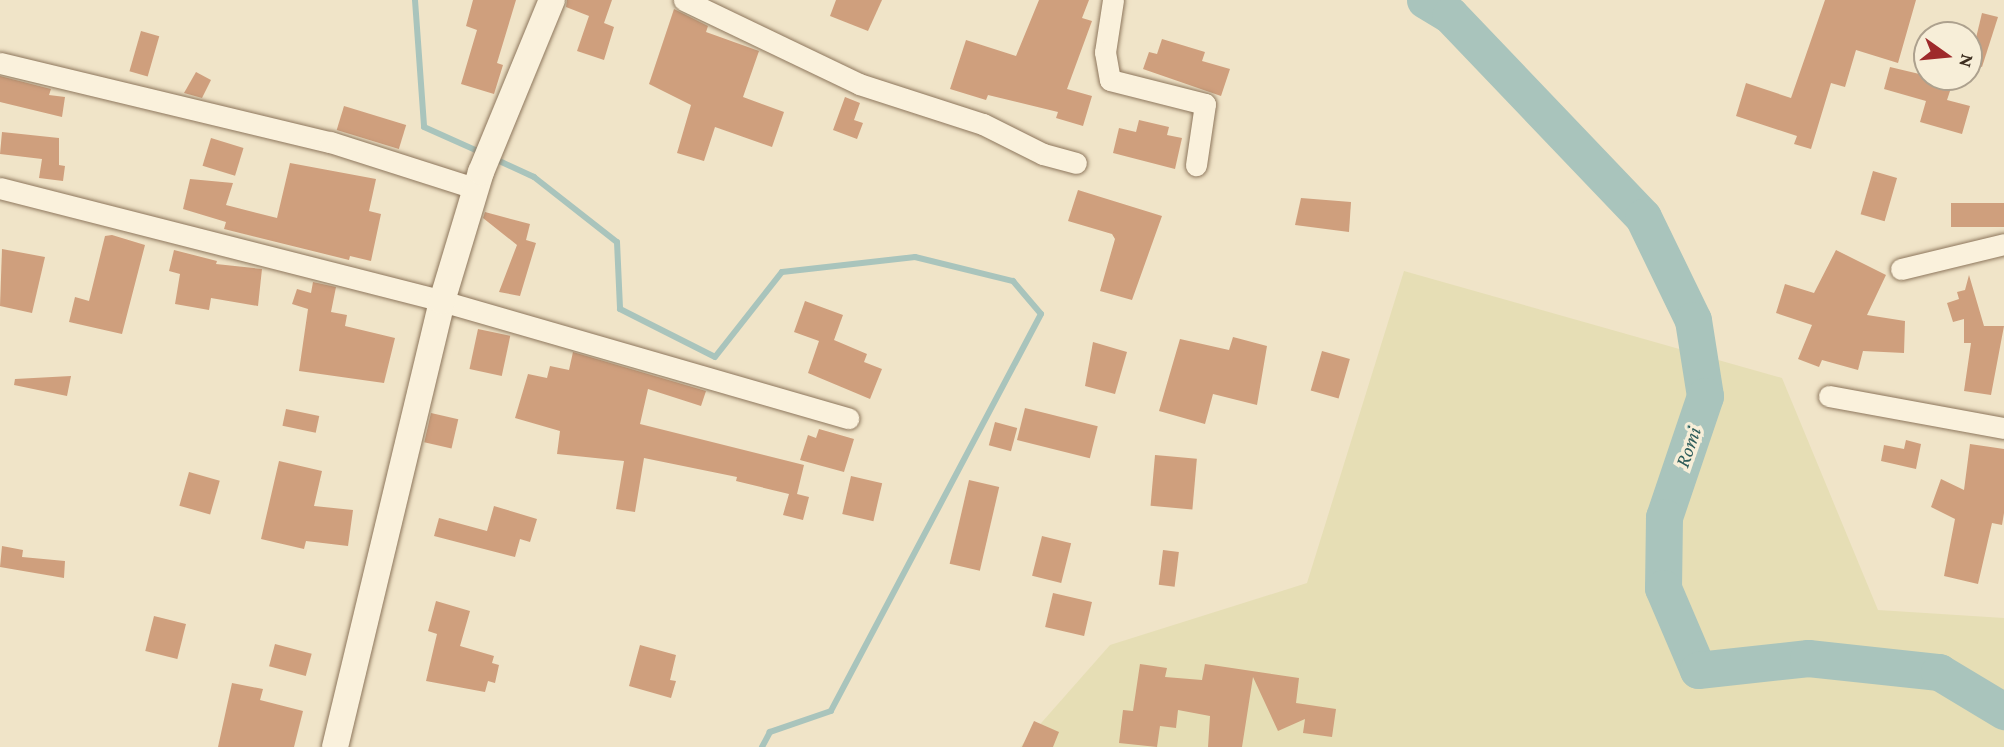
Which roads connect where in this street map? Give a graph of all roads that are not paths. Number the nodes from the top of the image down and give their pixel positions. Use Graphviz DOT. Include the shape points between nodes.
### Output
graph roads {
  1 [pos="552,0"];
  2 [pos="684,0"];
  3 [pos="1112,0"];
  4 [pos="0,63"];
  5 [pos="1076,163"];
  6 [pos="1196,165"];
  7 [pos="479,181"];
  8 [pos="0,188"];
  9 [pos="2004,244"];
  10 [pos="1901,269"];
  11 [pos="442,301"];
  12 [pos="1829,396"];
  13 [pos="848,418"];
  14 [pos="2004,428"];
  15 [pos="335,747"];
  1 -- 7 [label="street"];
  2 -- 5 [label="street" via="859,84 983,124 1043,154"];
  3 -- 6 [label="street" via="1105,52 1110,80 1205,104"];
  4 -- 7 [label="street"];
  7 -- 11 [label="street"];
  8 -- 11 [label="street"];
  9 -- 10 [label="street"];
  11 -- 13 [label="street"];
  11 -- 15 [label="street"];
  12 -- 14 [label="street"];
}
